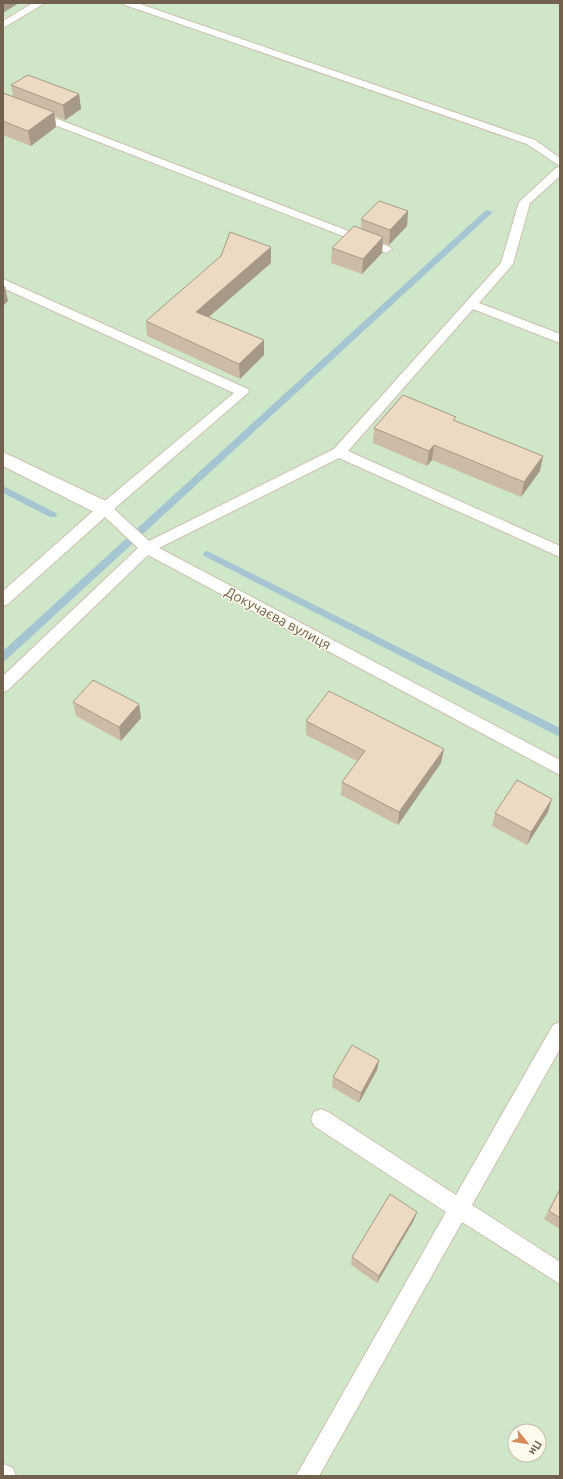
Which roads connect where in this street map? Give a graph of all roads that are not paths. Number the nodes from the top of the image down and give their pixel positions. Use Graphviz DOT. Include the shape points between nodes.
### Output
graph roads {
  1 [pos="40,3"];
  2 [pos="128,3"];
  3 [pos="3,25"];
  4 [pos="3,101"];
  5 [pos="560,163"];
  6 [pos="560,170"];
  7 [pos="386,249"];
  8 [pos="3,283"];
  9 [pos="471,304"];
  10 [pos="560,339"];
  11 [pos="339,452"];
  12 [pos="3,458"];
  13 [pos="105,509"];
  14 [pos="147,548"];
  15 [pos="560,552"];
  16 [pos="3,600"];
  17 [pos="3,686"];
  18 [pos="560,768"];
  19 [pos="560,1031"];
  20 [pos="321,1119"];
  21 [pos="459,1209"];
  22 [pos="560,1274"];
  23 [pos="307,1476"];
  1 -- 3 [label="lane"];
  2 -- 5 [label="lane" via="531,142"];
  4 -- 7 [label="lane"];
  6 -- 9 [label="lane" via="525,202 507,264"];
  8 -- 13 [label="lane" via="243,392"];
  9 -- 10 [label="lane"];
  9 -- 11 [label="lane"];
  11 -- 14 [label="lane"];
  11 -- 15 [label="lane"];
  12 -- 13 [label="street, Докучаєва вулиця"];
  13 -- 14 [label="lane, Докучаєва вулиця"];
  13 -- 16 [label="lane"];
  14 -- 17 [label="lane"];
  14 -- 18 [label="lane, Докучаєва вулиця"];
  19 -- 21 [label="lane"];
  20 -- 21 [label="lane"];
  21 -- 22 [label="lane"];
  21 -- 23 [label="lane"];
}
